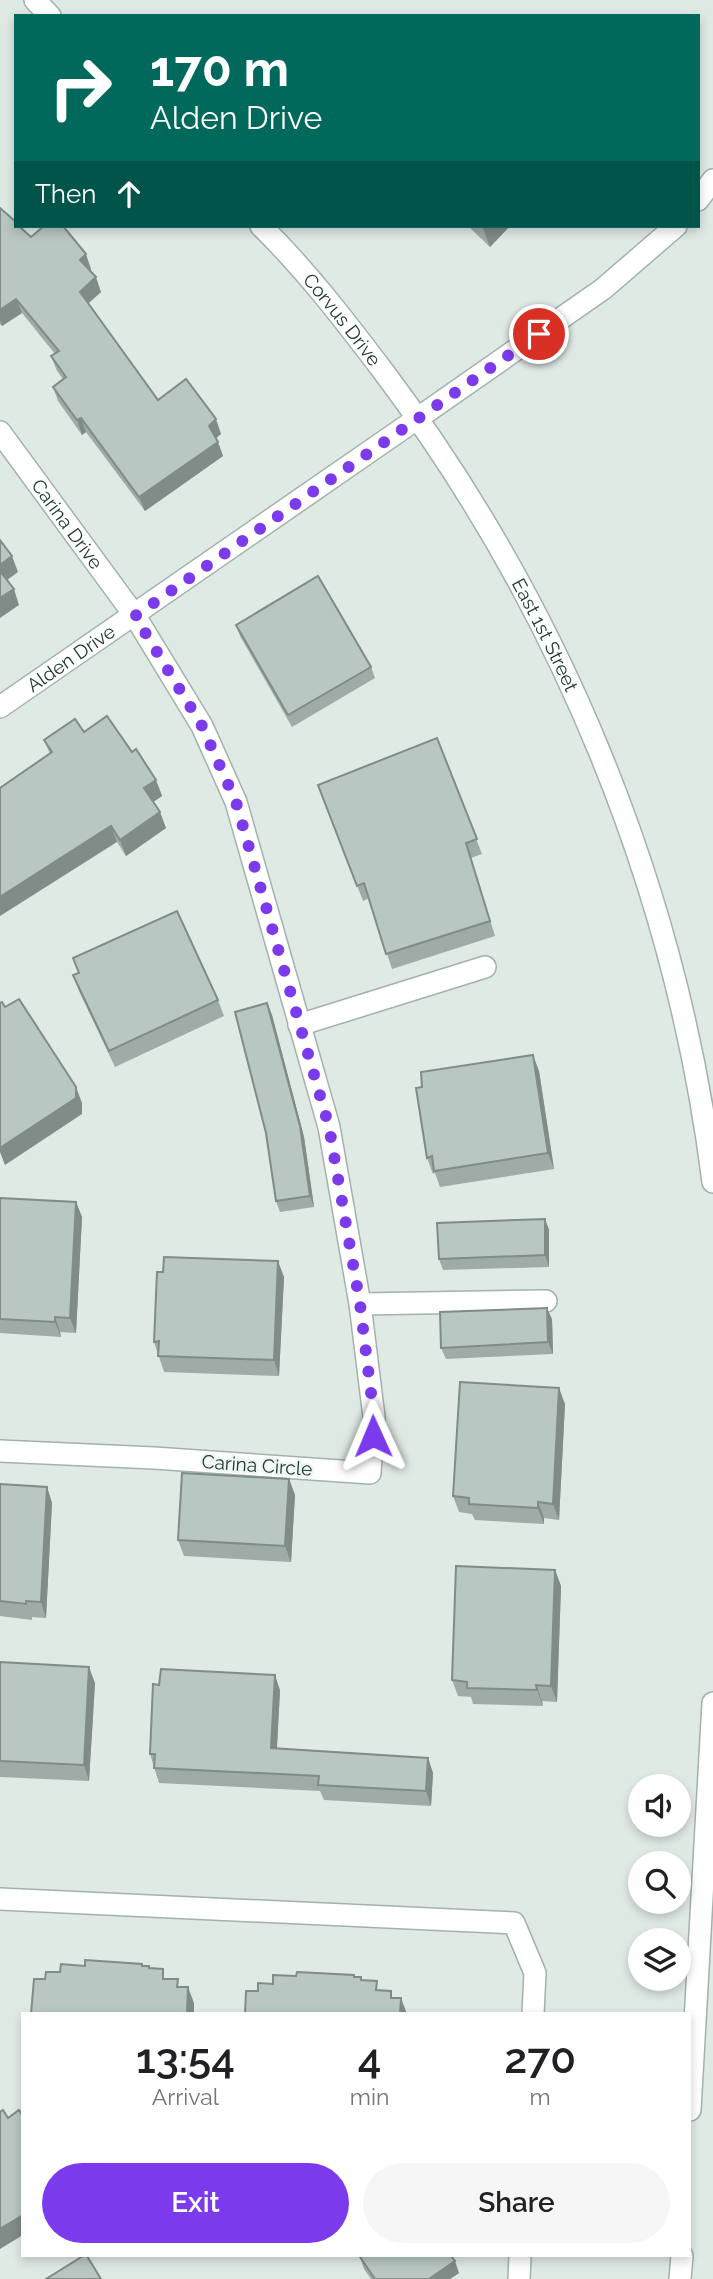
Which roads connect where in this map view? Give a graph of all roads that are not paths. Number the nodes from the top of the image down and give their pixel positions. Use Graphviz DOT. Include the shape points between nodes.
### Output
graph roads {
  1 [pos="35,0"];
  2 [pos="48,14"];
  3 [pos="713,180"];
  4 [pos="700,197"];
  5 [pos="263,228"];
  6 [pos="674,228"];
  7 [pos="418,418"];
  8 [pos="0,432"];
  9 [pos="135,616"];
  10 [pos="0,707"];
  11 [pos="485,967"];
  12 [pos="299,1025"];
  13 [pos="713,1182"];
  14 [pos="546,1301"];
  15 [pos="360,1304"];
  16 [pos="0,1451"];
  17 [pos="713,1703"];
  18 [pos="0,1899"];
  19 [pos="533,2012"];
  20 [pos="691,2092"];
  21 [pos="520,2257"];
  22 [pos="681,2257"];
  23 [pos="519,2279"];
  24 [pos="680,2279"];
  1 -- 2 [label="street"];
  3 -- 4 [label="street"];
  5 -- 7 [label="street, Corvus Drive" via="345,321"];
  6 -- 7 [label="street" via="603,289"];
  7 -- 9 [label="street, Alden Drive"];
  7 -- 13 [label="street, East 1st Street" via="513,569 567,674 613,784 652,895 683,1010"];
  8 -- 9 [label="street, Carina Drive"];
  9 -- 10 [label="street, Alden Drive"];
  9 -- 12 [label="street, Carina Circle" via="202,726 236,802"];
  11 -- 12 [label="street"];
  12 -- 15 [label="street, Carina Circle" via="329,1127"];
  14 -- 15 [label="street"];
  15 -- 16 [label="street, Carina Circle" via="374,1417 370,1473"];
  17 -- 20 [label="street"];
  18 -- 19 [label="street" via="514,1923 535,1973"];
  21 -- 23 [label="street"];
  22 -- 24 [label="street"];
}
